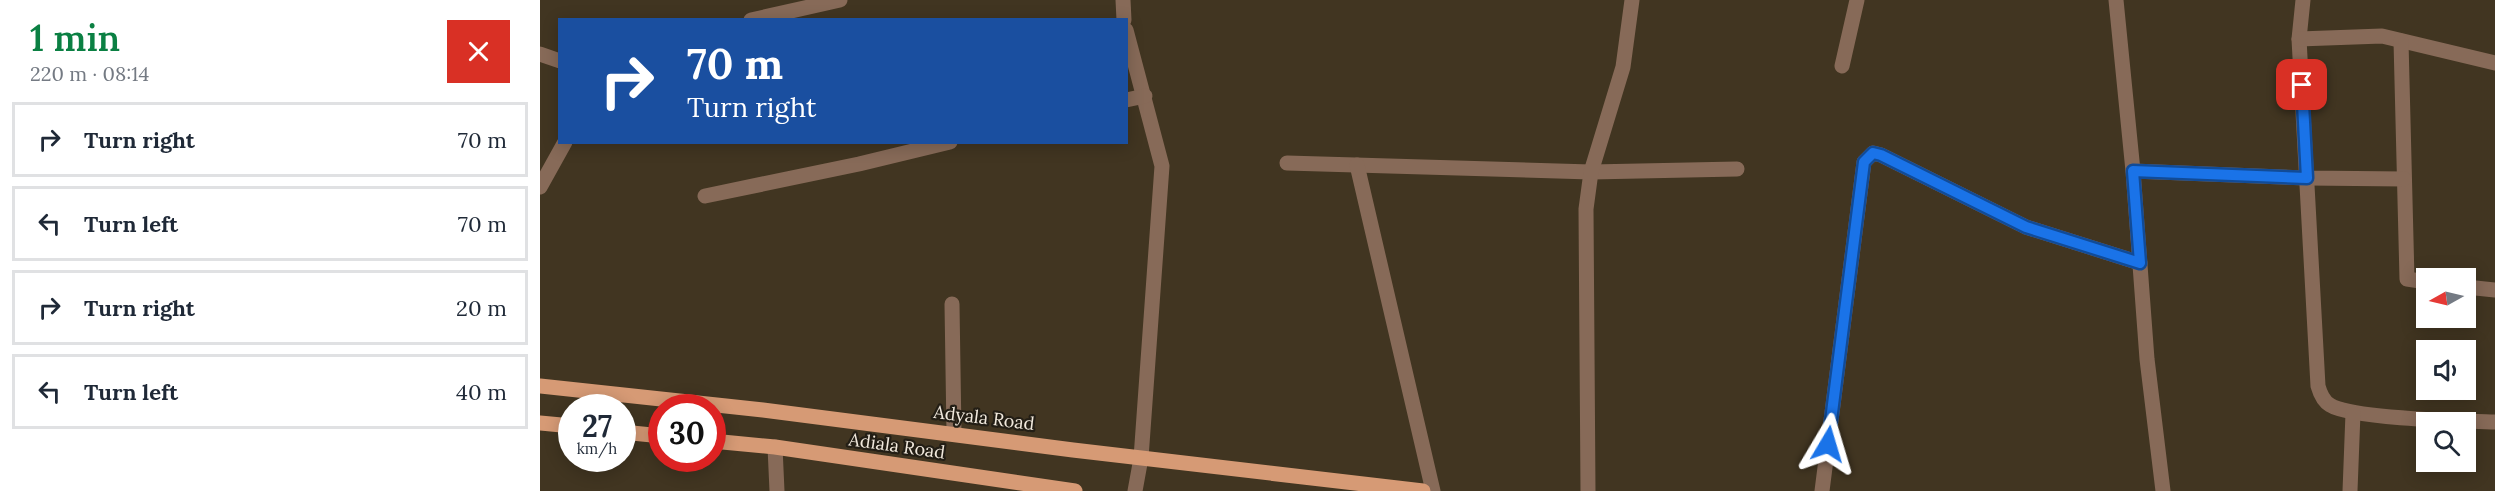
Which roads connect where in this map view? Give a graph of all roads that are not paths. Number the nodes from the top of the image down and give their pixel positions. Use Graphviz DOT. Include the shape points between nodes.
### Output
graph roads {
  1 [pos="840,0"];
  2 [pos="1123,0"];
  3 [pos="1632,0"];
  4 [pos="1857,0"];
  5 [pos="2116,0"];
  6 [pos="2303,0"];
  7 [pos="760,18"];
  8 [pos="1124,18"];
  9 [pos="1128,37"];
  10 [pos="2299,39"];
  11 [pos="2401,41"];
  12 [pos="540,54"];
  13 [pos="558,60"];
  14 [pos="2495,63"];
  15 [pos="1842,66"];
  16 [pos="1145,96"];
  17 [pos="1128,100"];
  18 [pos="564,144"];
  19 [pos="942,144"];
  20 [pos="1287,163"];
  21 [pos="1357,165"];
  22 [pos="1737,169"];
  23 [pos="2133,171"];
  24 [pos="1591,172"];
  25 [pos="2307,178"];
  26 [pos="2404,179"];
  27 [pos="540,187"];
  28 [pos="705,196"];
  29 [pos="2140,263"];
  30 [pos="2416,280"];
  31 [pos="2476,288"];
  32 [pos="2495,290"];
  33 [pos="952,304"];
  34 [pos="540,386"];
  35 [pos="2353,413"];
  36 [pos="2495,422"];
  37 [pos="540,423"];
  38 [pos="558,425"];
  39 [pos="954,434"];
  40 [pos="726,442"];
  41 [pos="775,447"];
  42 [pos="1141,458"];
  43 [pos="777,491"];
  44 [pos="1075,491"];
  45 [pos="1135,491"];
  46 [pos="1423,491"];
  47 [pos="1433,491"];
  48 [pos="1588,491"];
  49 [pos="1822,491"];
  50 [pos="2163,491"];
  51 [pos="2349,491"];
  1 -- 7 [label="street"];
  2 -- 8 [label="street"];
  3 -- 24 [label="street" via="1623,67"];
  4 -- 15 [label="street"];
  5 -- 23 [label="street"];
  6 -- 10 [label="street"];
  9 -- 16 [label="street"];
  10 -- 11 [label="street" via="2382,36"];
  10 -- 25 [label="street"];
  11 -- 14 [label="street"];
  11 -- 26 [label="street"];
  12 -- 13 [label="street"];
  16 -- 17 [label="street"];
  16 -- 42 [label="street" via="1162,166"];
  18 -- 27 [label="street"];
  19 -- 28 [label="street"];
  20 -- 21 [label="street"];
  21 -- 24 [label="street"];
  21 -- 47 [label="street"];
  22 -- 24 [label="street"];
  23 -- 25 [label="street"];
  23 -- 29 [label="street"];
  24 -- 48 [label="street" via="1586,209"];
  25 -- 26 [label="street"];
  25 -- 35 [label="street" via="2318,386 2329,405"];
  26 -- 30 [label="street" via="2407,279"];
  29 -- 49 [label="street" via="2026,227 1873,153 1864,162"];
  29 -- 50 [label="street"];
  31 -- 32 [label="street"];
  33 -- 39 [label="street"];
  34 -- 39 [label="main road, Adyala Road"];
  35 -- 36 [label="street"];
  35 -- 51 [label="street"];
  37 -- 38 [label="main road"];
  39 -- 42 [label="main road, Adyala Road"];
  40 -- 41 [label="main road, Adiala Road"];
  41 -- 43 [label="street"];
  41 -- 44 [label="main road, Adiala Road"];
  42 -- 45 [label="street"];
  42 -- 46 [label="main road, Adyala Road"];
}
